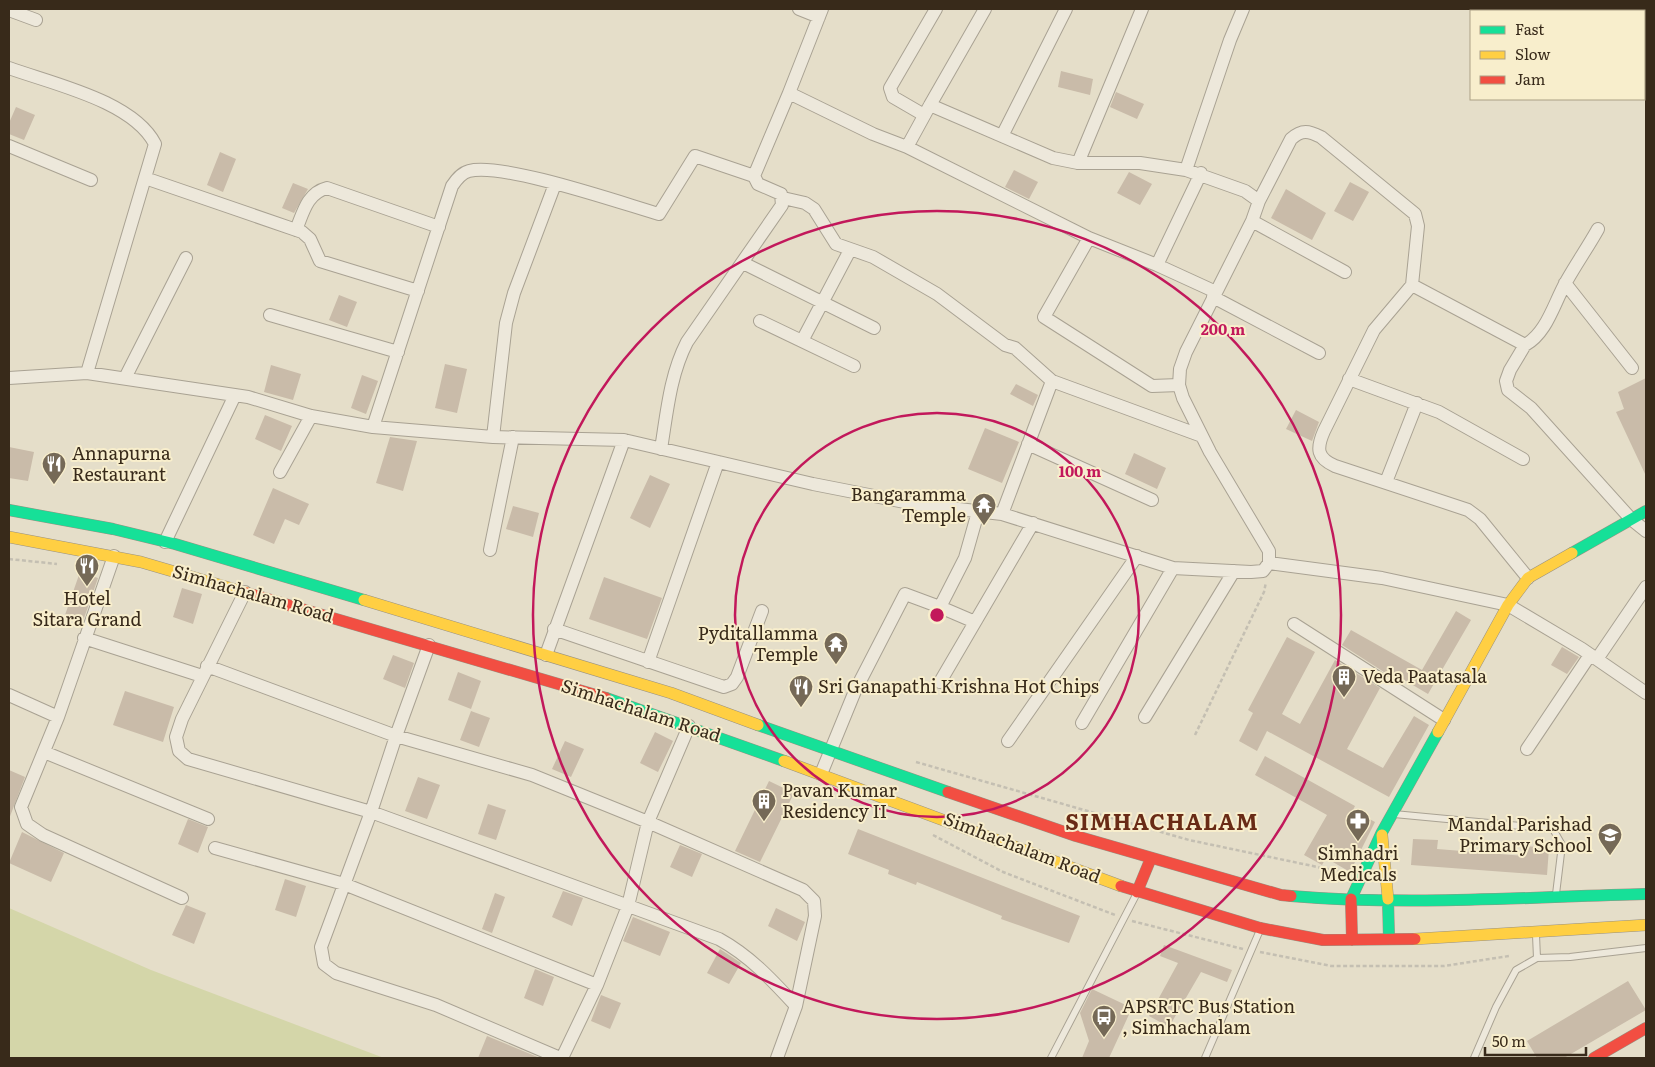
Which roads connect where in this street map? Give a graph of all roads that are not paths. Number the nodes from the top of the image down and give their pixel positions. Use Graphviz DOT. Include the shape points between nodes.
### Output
graph roads {
  1 [pos="799,9"];
  2 [pos="936,9"];
  3 [pos="985,9"];
  4 [pos="1066,9"];
  5 [pos="1142,9"];
  6 [pos="1243,9"];
  7 [pos="9,10"];
  8 [pos="821,13"];
  9 [pos="36,20"];
  10 [pos="9,68"];
  11 [pos="790,93"];
  12 [pos="927,110"];
  13 [pos="1002,136"];
  14 [pos="9,146"];
  15 [pos="907,147"];
  16 [pos="1078,162"];
  17 [pos="1186,170"];
  18 [pos="1201,173"];
  19 [pos="754,176"];
  20 [pos="145,178"];
  21 [pos="91,180"];
  22 [pos="555,184"];
  23 [pos="782,198"];
  24 [pos="1260,201"];
  25 [pos="1252,221"];
  26 [pos="439,227"];
  27 [pos="1598,229"];
  28 [pos="296,230"];
  29 [pos="1089,238"];
  30 [pos="850,250"];
  31 [pos="186,258"];
  32 [pos="743,263"];
  33 [pos="1157,265"];
  34 [pos="1345,272"];
  35 [pos="1565,283"];
  36 [pos="1412,285"];
  37 [pos="418,291"];
  38 [pos="1214,295"];
  39 [pos="823,302"];
  40 [pos="270,315"];
  41 [pos="760,321"];
  42 [pos="874,328"];
  43 [pos="802,341"];
  44 [pos="1525,345"];
  45 [pos="398,352"];
  46 [pos="1319,353"];
  47 [pos="854,366"];
  48 [pos="1632,368"];
  49 [pos="87,372"];
  50 [pos="9,378"];
  51 [pos="125,378"];
  52 [pos="1349,379"];
  53 [pos="1052,381"];
  54 [pos="1179,385"];
  55 [pos="236,395"];
  56 [pos="1417,404"];
  57 [pos="311,416"];
  58 [pos="373,427"];
  59 [pos="1202,436"];
  60 [pos="493,437"];
  61 [pos="513,437"];
  62 [pos="624,440"];
  63 [pos="1028,444"];
  64 [pos="661,449"];
  65 [pos="1523,459"];
  66 [pos="718,462"];
  67 [pos="280,472"];
  68 [pos="1386,482"];
  69 [pos="1152,500"];
  70 [pos="9,510"];
  71 [pos="1646,511"];
  72 [pos="978,512"];
  73 [pos="1002,514"];
  74 [pos="1631,519"];
  75 [pos="1033,523"];
  76 [pos="1646,531"];
  77 [pos="9,537"];
  78 [pos="165,542"];
  79 [pos="490,550"];
  80 [pos="114,556"];
  81 [pos="1137,556"];
  82 [pos="1270,563"];
  83 [pos="1173,568"];
  84 [pos="1234,571"];
  85 [pos="1528,578"];
  86 [pos="1646,587"];
  87 [pos="245,592"];
  88 [pos="1508,605"];
  89 [pos="940,607"];
  90 [pos="762,611"];
  91 [pos="975,622"];
  92 [pos="1294,624"];
  93 [pos="554,629"];
  94 [pos="84,638"];
  95 [pos="428,645"];
  96 [pos="546,655"];
  97 [pos="1593,657"];
  98 [pos="648,662"];
  99 [pos="205,671"];
  100 [pos="538,677"];
  101 [pos="940,682"];
  102 [pos="1646,693"];
  103 [pos="9,695"];
  104 [pos="58,716"];
  105 [pos="1145,717"];
  106 [pos="1444,720"];
  107 [pos="1082,724"];
  108 [pos="689,726"];
  109 [pos="396,736"];
  110 [pos="1008,741"];
  111 [pos="1527,749"];
  112 [pos="829,751"];
  113 [pos="44,752"];
  114 [pos="821,774"];
  115 [pos="371,812"];
  116 [pos="1392,814"];
  117 [pos="208,818"];
  118 [pos="648,822"];
  119 [pos="1382,834"];
  120 [pos="215,848"];
  121 [pos="1151,858"];
  122 [pos="344,884"];
  123 [pos="1137,892"];
  124 [pos="1646,894"];
  125 [pos="1555,896"];
  126 [pos="182,898"];
  127 [pos="1351,899"];
  128 [pos="1388,899"];
  129 [pos="628,906"];
  130 [pos="1555,921"];
  131 [pos="1646,924"];
  132 [pos="1260,928"];
  133 [pos="1536,931"];
  134 [pos="1389,939"];
  135 [pos="1352,940"];
  136 [pos="1646,948"];
  137 [pos="1537,958"];
  138 [pos="597,985"];
  139 [pos="796,1006"];
  140 [pos="1646,1028"];
  141 [pos="561,1058"];
  142 [pos="777,1058"];
  143 [pos="1051,1058"];
  144 [pos="1205,1058"];
  145 [pos="1474,1058"];
  146 [pos="1594,1058"];
  1 -- 8 [label="street"];
  2 -- 12 [label="street" via="890,88 893,97"];
  3 -- 12 [label="street"];
  4 -- 13 [label="street"];
  5 -- 16 [label="street"];
  6 -- 17 [label="street"];
  7 -- 9 [label="street"];
  8 -- 11 [label="street"];
  10 -- 20 [label="street" via="97,99 133,118 149,132 155,144"];
  11 -- 15 [label="street" via="872,134"];
  11 -- 19 [label="street"];
  12 -- 13 [label="street"];
  12 -- 15 [label="street"];
  13 -- 16 [label="street" via="1053,158"];
  14 -- 21 [label="street"];
  15 -- 29 [label="street"];
  16 -- 17 [label="street" via="1140,163"];
  17 -- 18 [label="street"];
  18 -- 24 [label="street" via="1245,191"];
  18 -- 33 [label="street"];
  19 -- 22 [label="street" via="695,156 659,214"];
  19 -- 23 [label="street" via="758,184 776,191"];
  20 -- 28 [label="street"];
  20 -- 49 [label="street"];
  22 -- 26 [label="street" via="499,171 470,170 452,186"];
  22 -- 60 [label="street" via="514,292 506,323"];
  23 -- 30 [label="street" via="814,208 836,244"];
  23 -- 32 [label="street" via="779,211"];
  24 -- 25 [label="street"];
  24 -- 36 [label="street" via="1291,139 1299,132 1310,131 1321,137 1415,214 1418,226"];
  25 -- 34 [label="street"];
  25 -- 38 [label="street"];
  26 -- 28 [label="street" via="327,188 310,198"];
  26 -- 37 [label="street"];
  27 -- 35 [label="street"];
  28 -- 37 [label="street" via="310,239 320,260"];
  29 -- 33 [label="street"];
  29 -- 54 [label="street" via="1044,317 1152,386"];
  30 -- 39 [label="street"];
  30 -- 53 [label="street" via="874,257 937,294 1005,345 1015,348"];
  31 -- 51 [label="street"];
  32 -- 39 [label="street"];
  32 -- 64 [label="street" via="678,359"];
  33 -- 38 [label="street"];
  35 -- 44 [label="street" via="1541,332"];
  35 -- 48 [label="street"];
  36 -- 44 [label="street"];
  36 -- 52 [label="street" via="1374,330"];
  37 -- 45 [label="street"];
  38 -- 46 [label="street"];
  38 -- 54 [label="street" via="1186,352"];
  39 -- 42 [label="street"];
  39 -- 43 [label="street"];
  40 -- 45 [label="street"];
  41 -- 43 [label="street"];
  43 -- 47 [label="street"];
  44 -- 74 [label="street" via="1510,370 1506,381 1508,390 1531,408"];
  45 -- 58 [label="street"];
  49 -- 50 [label="street"];
  49 -- 51 [label="street"];
  51 -- 55 [label="street"];
  52 -- 56 [label="street"];
  52 -- 68 [label="street" via="1318,444 1318,453 1324,461 1335,466"];
  53 -- 59 [label="street"];
  53 -- 63 [label="street"];
  54 -- 59 [label="street"];
  55 -- 57 [label="street"];
  55 -- 78 [label="street"];
  56 -- 65 [label="street" via="1440,412"];
  56 -- 68 [label="street"];
  57 -- 58 [label="street"];
  57 -- 67 [label="street"];
  58 -- 60 [label="street"];
  59 -- 82 [label="street" via="1261,535 1269,551"];
  60 -- 61 [label="street"];
  61 -- 62 [label="street"];
  61 -- 79 [label="street"];
  62 -- 64 [label="street"];
  62 -- 93 [label="street"];
  63 -- 69 [label="street"];
  63 -- 73 [label="street"];
  64 -- 66 [label="street"];
  66 -- 72 [label="street" via="896,500"];
  66 -- 98 [label="street"];
  68 -- 85 [label="street" via="1468,510 1480,519"];
  70 -- 78 [label="main road"];
  71 -- 74 [label="main road"];
  72 -- 73 [label="street"];
  72 -- 89 [label="street" via="965,558"];
  73 -- 75 [label="street"];
  74 -- 76 [label="street"];
  74 -- 85 [label="main road"];
  75 -- 81 [label="street"];
  75 -- 91 [label="street"];
  77 -- 80 [label="main road, Simhachalam Road"];
  78 -- 96 [label="main road"];
  80 -- 87 [label="main road, Simhachalam Road"];
  80 -- 94 [label="street"];
  81 -- 83 [label="street"];
  81 -- 110 [label="street"];
  82 -- 84 [label="street" via="1263,571"];
  82 -- 88 [label="street" via="1382,578"];
  83 -- 84 [label="street"];
  83 -- 107 [label="street"];
  84 -- 105 [label="street"];
  85 -- 88 [label="main road"];
  86 -- 97 [label="street"];
  87 -- 95 [label="main road, Simhachalam Road"];
  87 -- 99 [label="street"];
  88 -- 97 [label="street"];
  88 -- 106 [label="main road"];
  89 -- 91 [label="street"];
  89 -- 112 [label="street" via="905,594 855,691"];
  90 -- 98 [label="street" via="732,684 724,687"];
  91 -- 101 [label="street"];
  92 -- 106 [label="street"];
  93 -- 96 [label="street"];
  93 -- 98 [label="street"];
  94 -- 99 [label="street"];
  94 -- 104 [label="street"];
  95 -- 100 [label="main road, Simhachalam Road"];
  95 -- 109 [label="street"];
  96 -- 100 [label="main road"];
  96 -- 112 [label="main road" via="671,693"];
  97 -- 102 [label="street"];
  97 -- 111 [label="street"];
  99 -- 109 [label="street"];
  99 -- 115 [label="street" via="176,737 179,751 188,759"];
  100 -- 108 [label="main road, Simhachalam Road"];
  103 -- 104 [label="street"];
  104 -- 113 [label="street"];
  106 -- 116 [label="main road"];
  108 -- 114 [label="main road, Simhachalam Road"];
  108 -- 118 [label="street"];
  109 -- 115 [label="street"];
  109 -- 118 [label="street" via="532,775"];
  112 -- 114 [label="street"];
  112 -- 121 [label="main road"];
  113 -- 117 [label="street"];
  113 -- 126 [label="street" via="21,808 27,824 97,861"];
  114 -- 123 [label="main road, Simhachalam Road"];
  115 -- 122 [label="street"];
  115 -- 129 [label="street"];
  116 -- 119 [label="main road"];
  116 -- 125 [label="lane" via="1553,829 1562,845"];
  118 -- 129 [label="street"];
  118 -- 139 [label="street" via="803,890 814,901 815,916"];
  119 -- 127 [label="main road"];
  119 -- 128 [label="main road"];
  120 -- 122 [label="street"];
  121 -- 123 [label="main road"];
  121 -- 127 [label="main road" via="1281,894"];
  122 -- 138 [label="street"];
  122 -- 141 [label="street" via="321,947 324,964 336,973 436,1006"];
  123 -- 132 [label="main road, Simhachalam Road"];
  123 -- 143 [label="lane"];
  124 -- 125 [label="main road"];
  125 -- 128 [label="main road"];
  125 -- 130 [label="main road"];
  127 -- 128 [label="main road"];
  127 -- 135 [label="main road"];
  128 -- 134 [label="main road"];
  129 -- 138 [label="street"];
  129 -- 139 [label="street" via="719,939 740,951 761,968"];
  130 -- 131 [label="main road, Simhachalam Road"];
  130 -- 133 [label="main road, Simhachalam Road"];
  132 -- 135 [label="main road, Simhachalam Road" via="1323,940"];
  132 -- 144 [label="lane"];
  133 -- 134 [label="main road, Simhachalam Road"];
  133 -- 137 [label="lane"];
  134 -- 135 [label="main road, Simhachalam Road"];
  136 -- 137 [label="lane"];
  137 -- 145 [label="lane" via="1516,970"];
  138 -- 141 [label="street"];
  139 -- 142 [label="street"];
  140 -- 146 [label="main road"];
}
